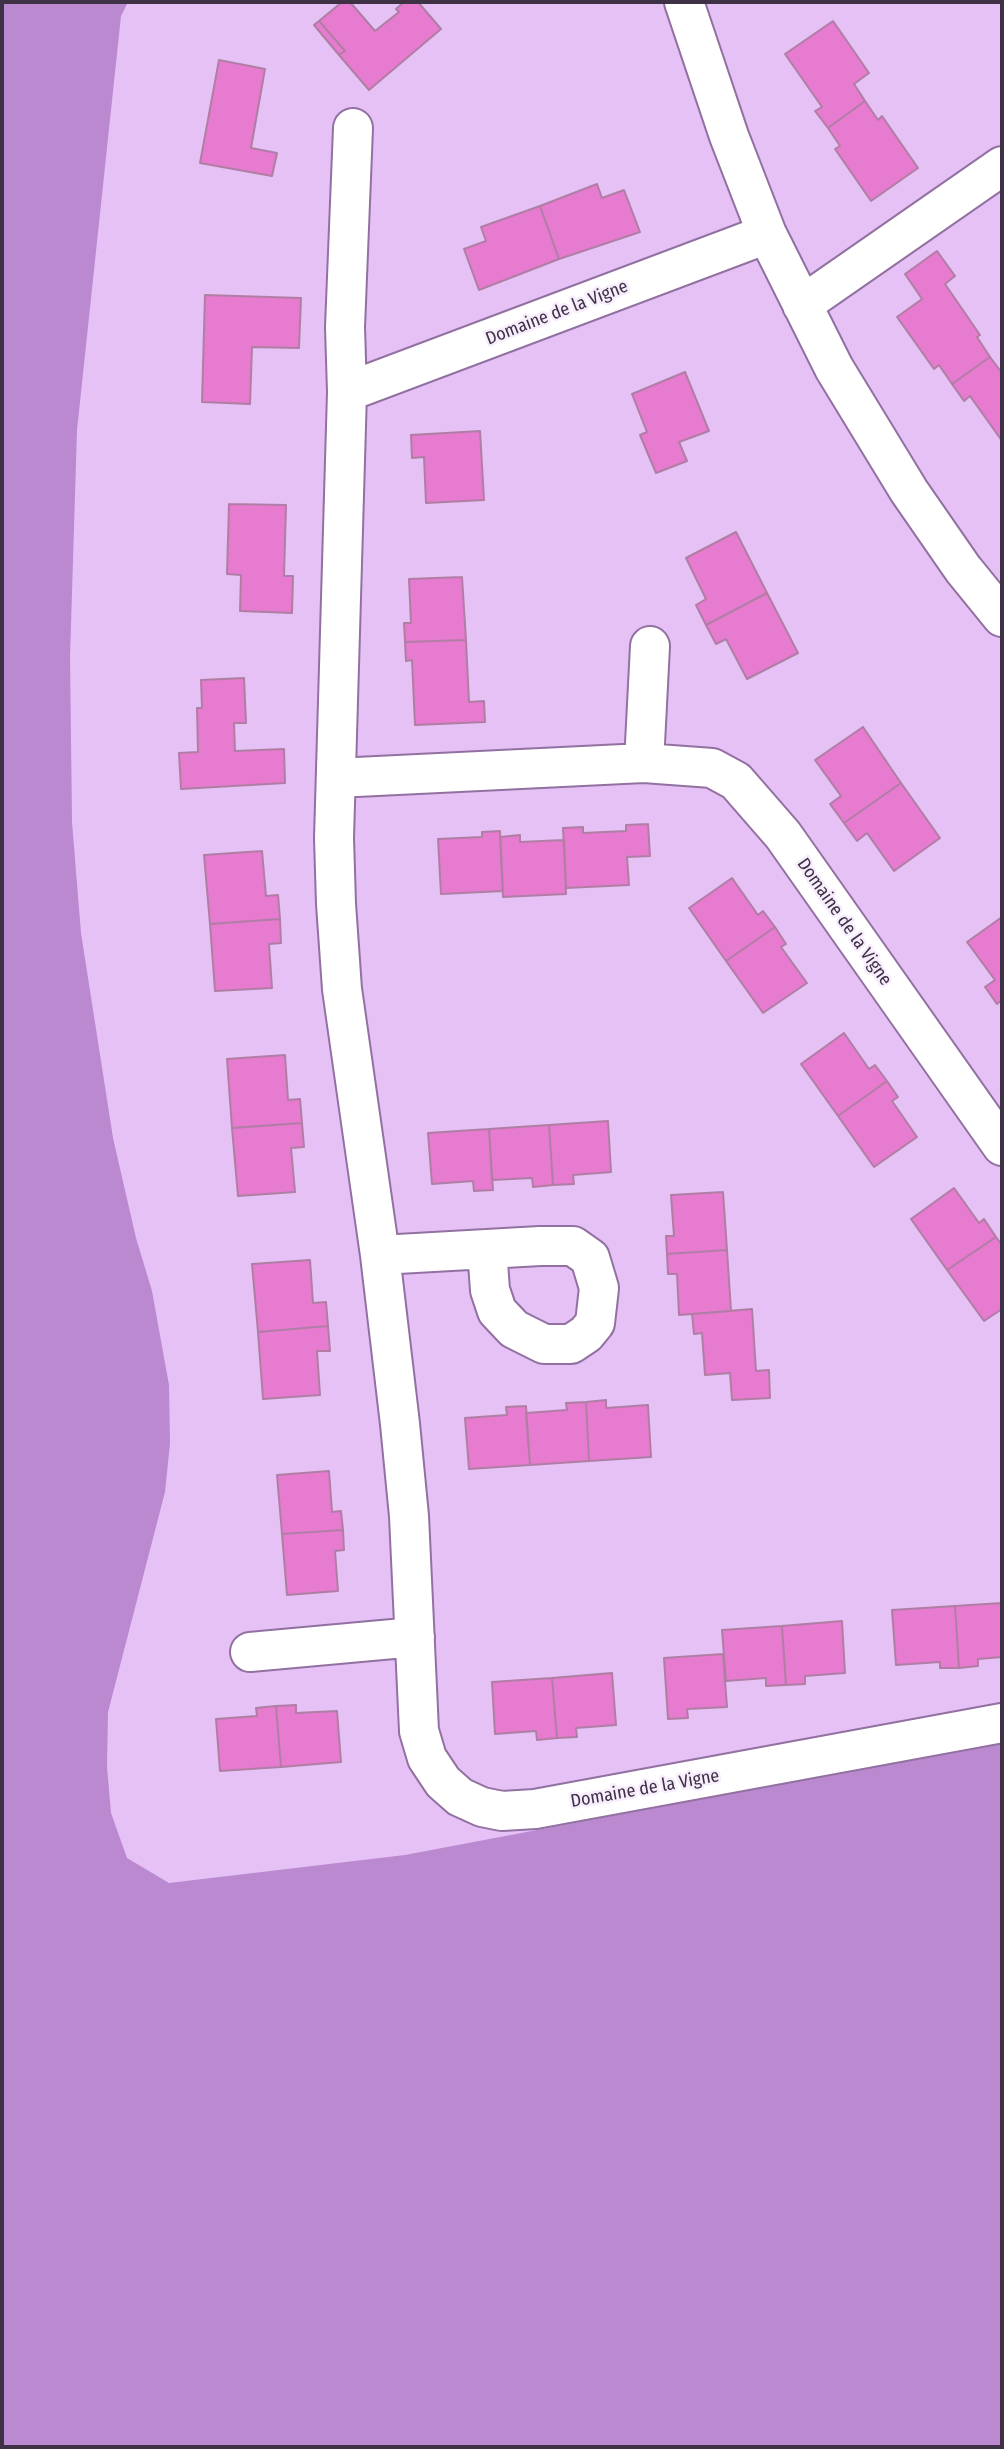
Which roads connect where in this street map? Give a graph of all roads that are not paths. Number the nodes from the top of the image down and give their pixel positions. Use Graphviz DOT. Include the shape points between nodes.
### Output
graph roads {
  1 [pos="684,2"];
  2 [pos="353,128"];
  3 [pos="1002,166"];
  4 [pos="767,234"];
  5 [pos="802,306"];
  6 [pos="347,392"];
  7 [pos="1002,617"];
  8 [pos="650,646"];
  9 [pos="644,763"];
  10 [pos="336,778"];
  11 [pos="1002,1146"];
  12 [pos="487,1249"];
  13 [pos="380,1255"];
  14 [pos="415,1637"];
  15 [pos="250,1652"];
  16 [pos="1002,1723"];
  1 -- 4 [label="street"];
  2 -- 6 [label="street, Domaine de la Vigne"];
  3 -- 5 [label="street"];
  4 -- 5 [label="street"];
  4 -- 6 [label="street, Domaine de la Vigne"];
  5 -- 7 [label="street" via="871,433 963,569"];
  6 -- 10 [label="street, Domaine de la Vigne"];
  8 -- 9 [label="street"];
  9 -- 10 [label="street, Domaine de la Vigne"];
  9 -- 11 [label="street, Domaine de la Vigne" via="712,768 736,781 752,797"];
  10 -- 13 [label="street, Domaine de la Vigne" via="334,838 342,989"];
  12 -- 13 [label="street"];
  13 -- 14 [label="street, Domaine de la Vigne" via="409,1516"];
  14 -- 15 [label="street"];
  14 -- 16 [label="street, Domaine de la Vigne" via="419,1731 426,1758 460,1797 502,1811 535,1810"];
}
